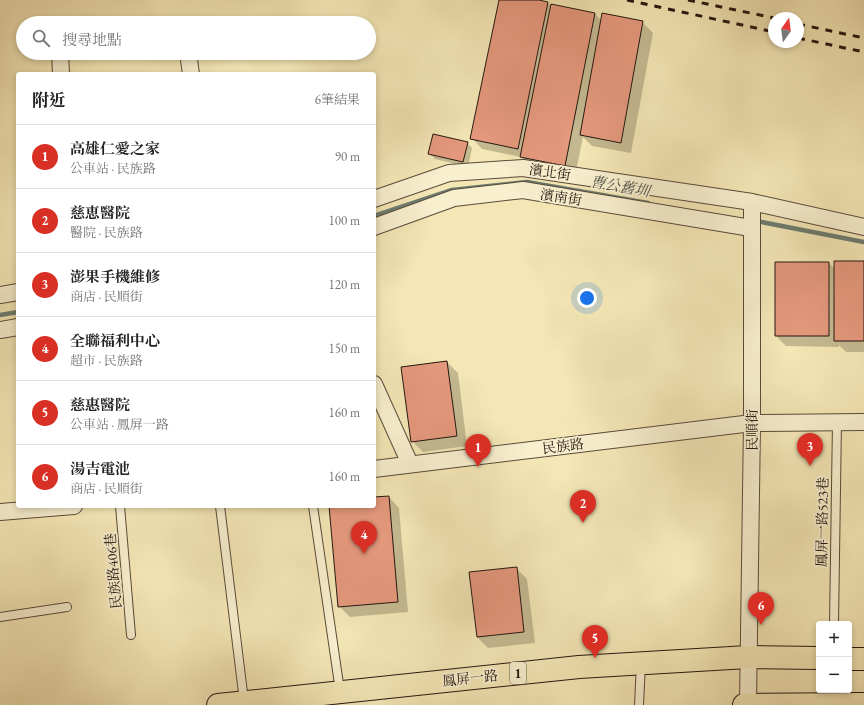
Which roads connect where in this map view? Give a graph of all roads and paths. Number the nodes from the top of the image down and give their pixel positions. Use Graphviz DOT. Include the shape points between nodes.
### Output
graph roads {
  1 [pos="60,60"];
  2 [pos="189,60"];
  3 [pos="61,72"];
  4 [pos="191,72"];
  5 [pos="376,198"];
  6 [pos="752,215"];
  7 [pos="376,226"];
  8 [pos="864,226"];
  9 [pos="16,292"];
  10 [pos="0,295"];
  11 [pos="16,327"];
  12 [pos="0,330"];
  13 [pos="376,388"];
  14 [pos="837,421"];
  15 [pos="864,422"];
  16 [pos="752,423"];
  17 [pos="410,464"];
  18 [pos="376,469"];
  19 [pos="49,508"];
  20 [pos="120,508"];
  21 [pos="220,508"];
  22 [pos="313,508"];
  23 [pos="0,512"];
  24 [pos="67,607"];
  25 [pos="0,617"];
  26 [pos="834,621"];
  27 [pos="131,635"];
  28 [pos="748,657"];
  29 [pos="816,658"];
  30 [pos="852,659"];
  31 [pos="864,660"];
  32 [pos="641,663"];
  33 [pos="340,692"];
  34 [pos="244,701"];
  35 [pos="864,704"];
  36 [pos="218,705"];
  37 [pos="639,705"];
  38 [pos="744,705"];
  39 [pos="748,705"];
  1 -- 3 [label="street"];
  2 -- 4 [label="street"];
  5 -- 6 [label="street, 濱北街" via="449,173 523,168"];
  6 -- 7 [label="street, 濱南街" via="523,190 454,198"];
  6 -- 8 [label="street"];
  6 -- 16 [label="street, 民順街"];
  9 -- 10 [label="street"];
  11 -- 12 [label="street"];
  13 -- 17 [label="street"];
  14 -- 15 [label="street, 民族路"];
  14 -- 16 [label="street, 民族路"];
  14 -- 26 [label="lane, 鳳屏一路523巷"];
  16 -- 17 [label="street, 民族路"];
  16 -- 28 [label="street, 民順街"];
  17 -- 18 [label="street, 民族路"];
  19 -- 23 [label="street"];
  20 -- 27 [label="lane, 民族路406巷"];
  21 -- 34 [label="lane"];
  22 -- 33 [label="lane"];
  24 -- 25 [label="lane"];
  28 -- 29 [label="main road, 鳳屏一路 / 1"];
  28 -- 32 [label="main road, 鳳屏一路 / 1"];
  28 -- 39 [label="street, 民順街"];
  30 -- 31 [label="main road"];
  32 -- 33 [label="main road, 鳳屏一路 / 1"];
  32 -- 37 [label="lane"];
  33 -- 34 [label="main road, 鳳屏一路 / 1"];
  34 -- 36 [label="main road, 鳳屏一路 / 1"];
  35 -- 39 [label="main road"];
  38 -- 39 [label="main road"];
}
